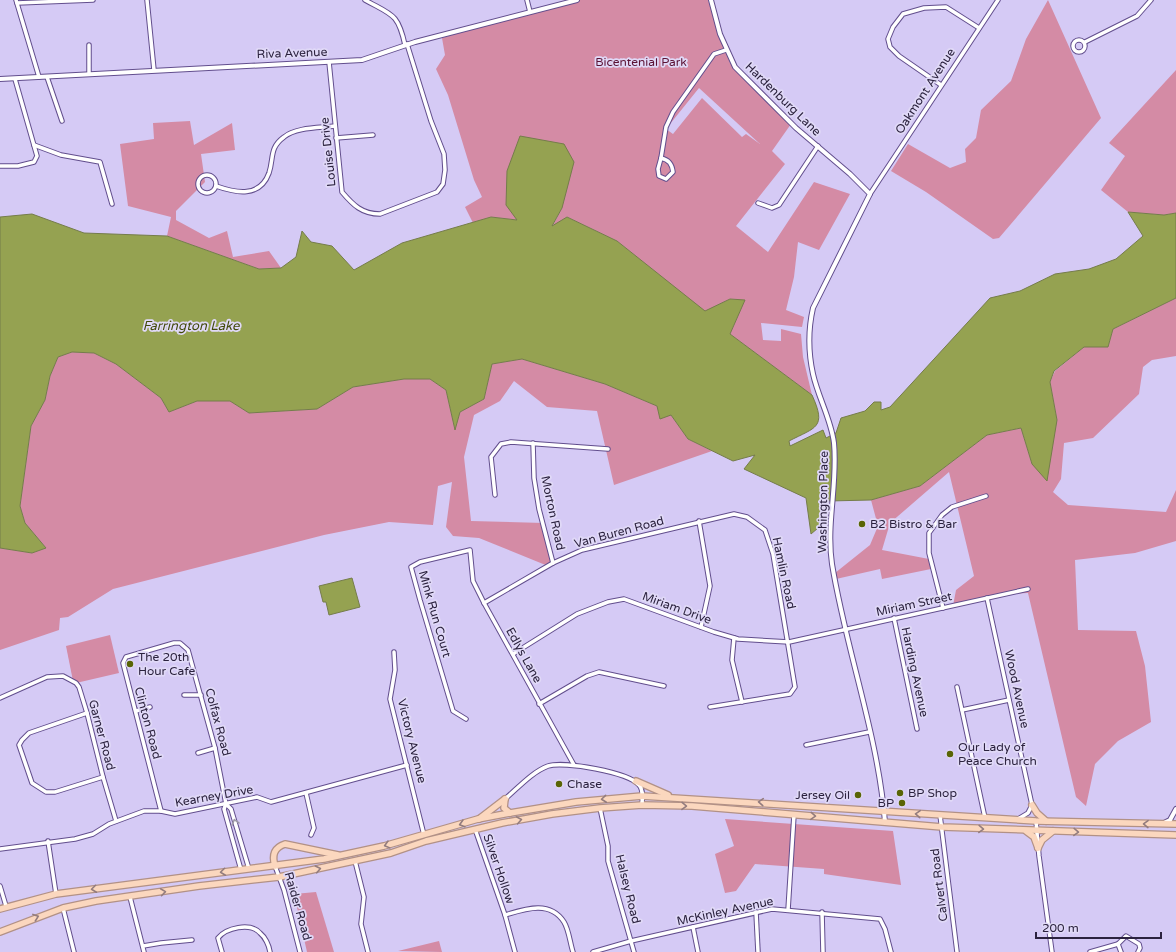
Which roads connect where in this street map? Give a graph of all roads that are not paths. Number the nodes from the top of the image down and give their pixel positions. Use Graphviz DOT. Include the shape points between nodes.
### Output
graph roads {
  1 [pos="93,0"];
  2 [pos="147,0"];
  3 [pos="365,0"];
  4 [pos="527,0"];
  5 [pos="577,0"];
  6 [pos="711,0"];
  7 [pos="998,0"];
  8 [pos="1151,0"];
  9 [pos="17,2"];
  10 [pos="530,12"];
  11 [pos="979,28"];
  12 [pos="1085,42"];
  13 [pos="89,45"];
  14 [pos="406,45"];
  15 [pos="726,50"];
  16 [pos="329,62"];
  17 [pos="154,70"];
  18 [pos="89,74"];
  19 [pos="47,77"];
  20 [pos="39,78"];
  21 [pos="0,79"];
  22 [pos="15,79"];
  23 [pos="941,85"];
  24 [pos="62,122"];
  25 [pos="335,126"];
  26 [pos="372,135"];
  27 [pos="336,138"];
  28 [pos="33,144"];
  29 [pos="818,146"];
  30 [pos="661,158"];
  31 [pos="0,166"];
  32 [pos="216,186"];
  33 [pos="870,194"];
  34 [pos="758,203"];
  35 [pos="112,204"];
  36 [pos="534,444"];
  37 [pos="608,448"];
  38 [pos="495,495"];
  39 [pos="986,496"];
  40 [pos="699,521"];
  41 [pos="470,550"];
  42 [pos="554,564"];
  43 [pos="1028,589"];
  44 [pos="987,598"];
  45 [pos="484,603"];
  46 [pos="943,608"];
  47 [pos="894,618"];
  48 [pos="701,627"];
  49 [pos="846,628"];
  50 [pos="734,638"];
  51 [pos="788,642"];
  52 [pos="185,646"];
  53 [pos="394,652"];
  54 [pos="513,654"];
  55 [pos="664,686"];
  56 [pos="957,687"];
  57 [pos="184,695"];
  58 [pos="201,695"];
  59 [pos="0,698"];
  60 [pos="1010,700"];
  61 [pos="742,702"];
  62 [pos="540,704"];
  63 [pos="150,707"];
  64 [pos="710,707"];
  65 [pos="136,710"];
  66 [pos="962,710"];
  67 [pos="87,714"];
  68 [pos="466,719"];
  69 [pos="917,729"];
  70 [pos="870,732"];
  71 [pos="806,744"];
  72 [pos="215,748"];
  73 [pos="198,752"];
  74 [pos="407,765"];
  75 [pos="574,765"];
  76 [pos="103,777"];
  77 [pos="636,781"];
  78 [pos="306,793"];
  79 [pos="642,796"];
  80 [pos="674,797"];
  81 [pos="505,800"];
  82 [pos="226,804"];
  83 [pos="644,805"];
  84 [pos="1032,805"];
  85 [pos="600,808"];
  86 [pos="1176,809"];
  87 [pos="161,811"];
  88 [pos="884,812"];
  89 [pos="510,813"];
  90 [pos="794,815"];
  91 [pos="940,815"];
  92 [pos="985,818"];
  93 [pos="478,819"];
  94 [pos="1016,820"];
  95 [pos="116,821"];
  96 [pos="1036,821"];
  97 [pos="1046,821"];
  98 [pos="885,822"];
  99 [pos="1160,824"];
  100 [pos="1176,824"];
  101 [pos="942,827"];
  102 [pos="475,829"];
  103 [pos="1023,830"];
  104 [pos="1037,830"];
  105 [pos="1053,831"];
  106 [pos="311,835"];
  107 [pos="424,835"];
  108 [pos="1176,835"];
  109 [pos="48,841"];
  110 [pos="426,841"];
  111 [pos="1038,848"];
  112 [pos="0,849"];
  113 [pos="341,856"];
  114 [pos="355,861"];
  115 [pos="275,866"];
  116 [pos="249,869"];
  117 [pos="242,870"];
  118 [pos="279,877"];
  119 [pos="0,886"];
  120 [pos="56,894"];
  121 [pos="130,897"];
  122 [pos="63,908"];
  123 [pos="2,909"];
  124 [pos="788,910"];
  125 [pos="756,912"];
  126 [pos="822,912"];
  127 [pos="505,915"];
  128 [pos="693,927"];
  129 [pos="0,932"];
  130 [pos="192,940"];
  131 [pos="631,941"];
  132 [pos="1118,944"];
  133 [pos="143,946"];
  134 [pos="74,952"];
  135 [pos="144,952"];
  136 [pos="222,952"];
  137 [pos="270,952"];
  138 [pos="300,952"];
  139 [pos="368,952"];
  140 [pos="515,952"];
  141 [pos="573,952"];
  142 [pos="593,952"];
  143 [pos="634,952"];
  144 [pos="698,952"];
  145 [pos="758,952"];
  146 [pos="823,952"];
  147 [pos="891,952"];
  148 [pos="958,952"];
  149 [pos="1052,952"];
  150 [pos="1090,952"];
  151 [pos="1121,952"];
  152 [pos="1138,952"];
  1 -- 9 [label="street"];
  2 -- 17 [label="street"];
  3 -- 14 [label="street, Louise Drive" via="393,15 401,28"];
  4 -- 10 [label="street"];
  5 -- 10 [label="street, Riva Avenue"];
  6 -- 15 [label="street, Hardenburg Lane"];
  7 -- 11 [label="street, Oakmont Avenue"];
  8 -- 12 [label="street" via="1137,16"];
  9 -- 20 [label="street"];
  10 -- 14 [label="street, Riva Avenue"];
  11 -- 23 [label="street, Oakmont Avenue"];
  11 -- 23 [label="street" via="946,7 924,8 903,14 893,27 888,40 890,47"];
  13 -- 18 [label="street"];
  14 -- 16 [label="street, Riva Avenue" via="362,60"];
  14 -- 27 [label="street, Louise Drive" via="430,121 444,154 446,170 443,184 437,192 380,214 362,212 342,192"];
  15 -- 29 [label="street, Hardenburg Lane" via="744,77"];
  15 -- 30 [label="street" via="714,54 673,112 666,127"];
  16 -- 17 [label="street, Riva Avenue"];
  16 -- 25 [label="street, Louise Drive"];
  17 -- 18 [label="street, Riva Avenue"];
  18 -- 19 [label="street, Riva Avenue"];
  19 -- 20 [label="street, Riva Avenue"];
  19 -- 24 [label="street"];
  20 -- 22 [label="street, Riva Avenue"];
  21 -- 22 [label="street, Riva Avenue"];
  22 -- 28 [label="street"];
  23 -- 33 [label="street, Oakmont Avenue"];
  25 -- 27 [label="street, Louise Drive"];
  25 -- 32 [label="street" via="295,131 284,136 271,153 269,172 264,182 251,191 235,192"];
  26 -- 27 [label="street"];
  28 -- 31 [label="street" via="37,159 34,162 18,166"];
  28 -- 35 [label="street" via="62,155 100,162"];
  29 -- 33 [label="street, Hardenburg Lane"];
  29 -- 34 [label="street" via="779,205 772,208"];
  30 -- 30 [label="street" via="672,165 674,172 666,179 659,176"];
  32 -- 32 [label="street" via="215,178 210,175 202,176 198,181 198,187 204,193 213,191"];
  33 -- 49 [label="street, Washington Place" via="814,308 808,342 813,374 834,442 835,466 830,521 832,564"];
  36 -- 37 [label="street"];
  36 -- 38 [label="street" via="511,442 501,444 494,451 491,457"];
  36 -- 42 [label="street, Morton Road" via="534,478 538,503"];
  39 -- 46 [label="street" via="952,507 942,515 929,533 929,553"];
  40 -- 42 [label="street, Van Buren Road" via="582,550"];
  40 -- 48 [label="street" via="710,586"];
  40 -- 51 [label="street, Hamlin Road" via="734,514 748,518 765,530 773,554"];
  41 -- 45 [label="street, Edlys Lane" via="473,581"];
  41 -- 68 [label="street, Mink Run Court" via="420,562 411,567 453,711"];
  42 -- 45 [label="street, Van Buren Road"];
  43 -- 44 [label="street"];
  44 -- 46 [label="street, Miriam Street"];
  44 -- 60 [label="street, Wood Avenue"];
  45 -- 54 [label="street, Edlys Lane"];
  46 -- 47 [label="street, Miriam Street"];
  47 -- 49 [label="street, Miriam Street"];
  47 -- 69 [label="street, Harding Avenue"];
  48 -- 50 [label="street, Miriam Drive"];
  48 -- 54 [label="street, Miriam Drive" via="624,599 608,602 578,614"];
  49 -- 51 [label="street, Miriam Drive"];
  49 -- 70 [label="street, Washington Place"];
  50 -- 51 [label="street, Miriam Drive"];
  50 -- 61 [label="street" via="732,660"];
  51 -- 61 [label="street, Hamlin Road" via="796,683 794,690 790,694"];
  52 -- 58 [label="street, Colfax Road"];
  52 -- 65 [label="street, Clinton Road" via="174,643 126,657 123,663"];
  53 -- 74 [label="street, Victory Avenue" via="395,670 390,699"];
  54 -- 62 [label="street, Edlys Lane"];
  55 -- 62 [label="street" via="599,672 587,676"];
  56 -- 66 [label="street"];
  57 -- 58 [label="street"];
  58 -- 72 [label="street, Colfax Road"];
  59 -- 67 [label="street, Garner Road" via="47,677 63,676 74,681 79,687"];
  60 -- 66 [label="street"];
  60 -- 84 [label="street, Wood Avenue"];
  61 -- 64 [label="street"];
  62 -- 75 [label="street, Edlys Lane"];
  63 -- 65 [label="street"];
  65 -- 87 [label="street, Clinton Road"];
  66 -- 92 [label="street"];
  67 -- 76 [label="street, Garner Road"];
  67 -- 76 [label="street" via="30,734 20,745 32,783 46,792 55,792"];
  70 -- 71 [label="street"];
  70 -- 88 [label="street, Washington Place"];
  72 -- 73 [label="street"];
  72 -- 82 [label="street, Colfax Road"];
  74 -- 78 [label="street, Kearney Drive"];
  74 -- 107 [label="street, Victory Avenue"];
  75 -- 77 [label="street"];
  75 -- 81 [label="street" via="557,764 547,767 531,777"];
  76 -- 95 [label="street, Garner Road"];
  77 -- 79 [label="street" via="641,787"];
  77 -- 80 [label="highway"];
  78 -- 82 [label="street, Kearney Drive" via="271,802 257,797"];
  78 -- 106 [label="street" via="314,828"];
  79 -- 80 [label="highway"];
  79 -- 83 [label="street"];
  79 -- 89 [label="highway, one-way" via="576,802"];
  88 -- 80 [label="highway, one-way"];
  81 -- 89 [label="highway" via="504,808"];
  81 -- 93 [label="highway"];
  82 -- 87 [label="street, Kearney Drive" via="175,814"];
  116 -- 82 [label="street, Colfax Road, one-way" via="231,808"];
  82 -- 117 [label="street, Colfax Road" via="224,809"];
  83 -- 85 [label="highway"];
  83 -- 90 [label="highway, one-way" via="692,806"];
  84 -- 94 [label="street" via="1028,813"];
  84 -- 97 [label="highway" via="1036,813"];
  102 -- 85 [label="highway, one-way" via="552,814"];
  85 -- 131 [label="street, Halsey Road" via="608,846 608,861"];
  86 -- 99 [label="street" via="1170,820"];
  87 -- 95 [label="street, Kearney Drive" via="144,811"];
  91 -- 88 [label="highway, one-way"];
  88 -- 98 [label="street, Washington Place"];
  89 -- 93 [label="highway"];
  90 -- 98 [label="highway, one-way"];
  90 -- 124 [label="street"];
  91 -- 92 [label="highway"];
  91 -- 101 [label="street, Calvert Road"];
  92 -- 94 [label="highway"];
  93 -- 107 [label="highway, one-way"];
  94 -- 96 [label="highway"];
  95 -- 109 [label="street, Kearney Drive" via="93,834 75,839"];
  96 -- 97 [label="highway"];
  96 -- 104 [label="street"];
  99 -- 97 [label="highway, one-way"];
  98 -- 101 [label="highway"];
  99 -- 100 [label="highway"];
  101 -- 103 [label="highway, one-way"];
  101 -- 148 [label="street, Calvert Road"];
  102 -- 110 [label="highway"];
  102 -- 127 [label="street, Silver Hollow"];
  103 -- 104 [label="highway"];
  103 -- 111 [label="highway" via="1034,837"];
  104 -- 105 [label="highway"];
  104 -- 111 [label="street"];
  105 -- 108 [label="highway, one-way"];
  105 -- 111 [label="highway" via="1042,840"];
  107 -- 110 [label="highway"];
  107 -- 113 [label="highway, one-way"];
  109 -- 112 [label="street, Kearney Drive"];
  109 -- 120 [label="street"];
  110 -- 114 [label="highway" via="391,853"];
  111 -- 149 [label="street"];
  113 -- 115 [label="highway"];
  113 -- 115 [label="highway" via="285,844 274,852"];
  118 -- 114 [label="highway, one-way"];
  114 -- 139 [label="street" via="364,897 361,924"];
  115 -- 116 [label="highway"];
  115 -- 118 [label="street, Raider Road"];
  116 -- 117 [label="highway"];
  117 -- 120 [label="highway, one-way"];
  121 -- 118 [label="highway, one-way"];
  118 -- 138 [label="street, Raider Road"];
  119 -- 123 [label="street"];
  120 -- 123 [label="highway"];
  121 -- 122 [label="highway"];
  121 -- 133 [label="street"];
  129 -- 122 [label="highway, one-way"];
  122 -- 134 [label="street"];
  124 -- 125 [label="street, McKinley Avenue"];
  124 -- 126 [label="street, McKinley Avenue"];
  125 -- 128 [label="street, McKinley Avenue"];
  125 -- 145 [label="street"];
  126 -- 146 [label="street"];
  126 -- 147 [label="street, McKinley Avenue" via="880,919 886,929"];
  127 -- 140 [label="street, Silver Hollow"];
  127 -- 141 [label="street, Silver Hollow" via="529,908 551,910 564,923"];
  128 -- 131 [label="street, McKinley Avenue"];
  128 -- 144 [label="street"];
  130 -- 133 [label="street"];
  131 -- 142 [label="street, McKinley Avenue"];
  131 -- 143 [label="street, Halsey Road"];
  132 -- 150 [label="street"];
  132 -- 151 [label="street"];
  132 -- 152 [label="street" via="1128,936 1140,944"];
  133 -- 135 [label="street"];
  136 -- 137 [label="street" via="218,938 222,932 238,928 252,928 260,932"];
}
